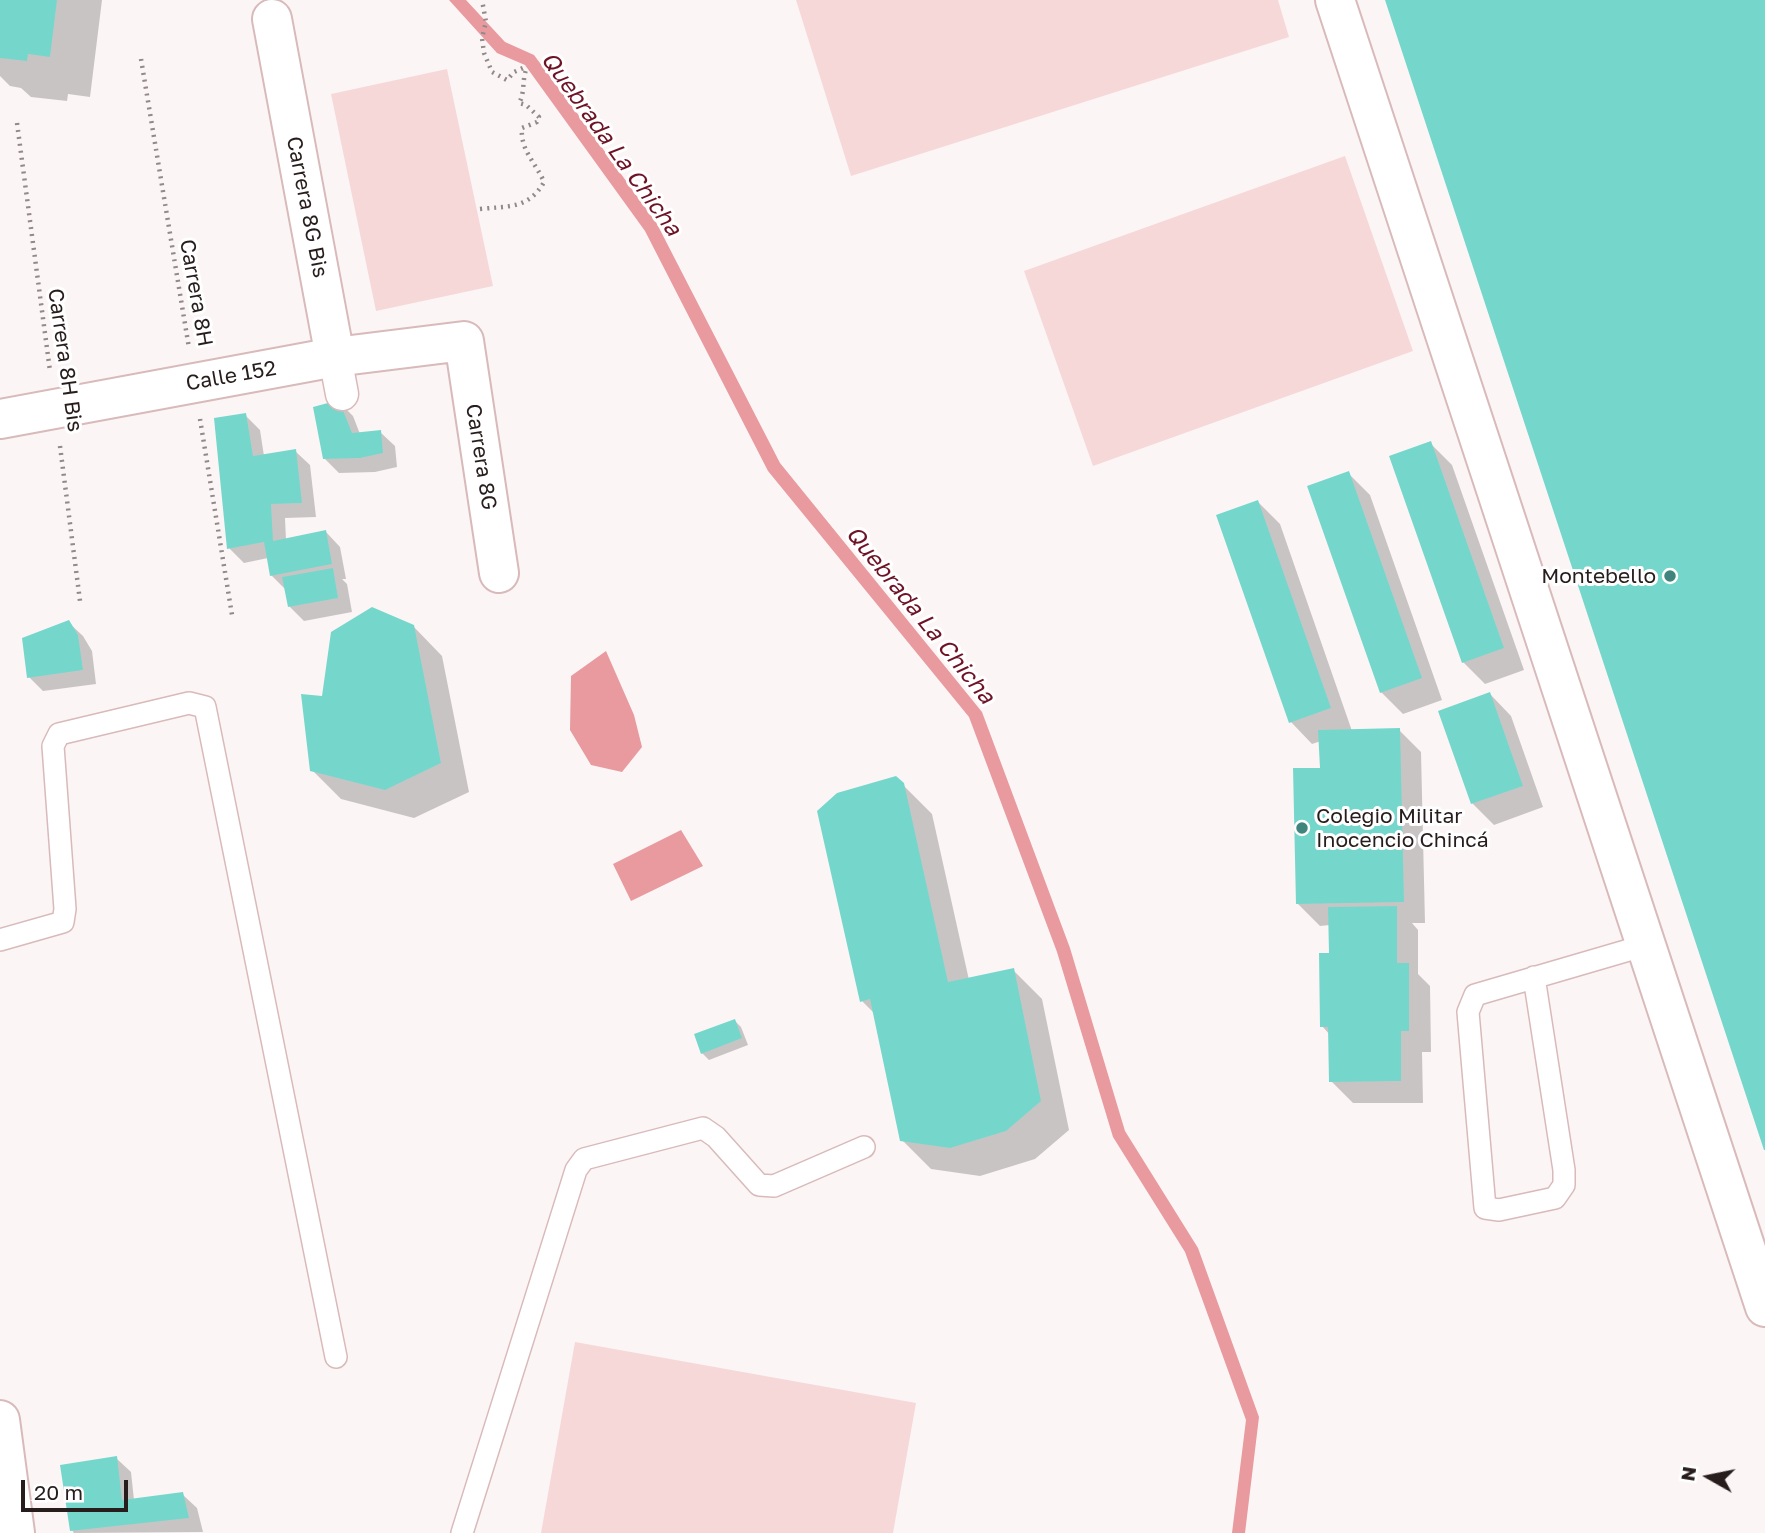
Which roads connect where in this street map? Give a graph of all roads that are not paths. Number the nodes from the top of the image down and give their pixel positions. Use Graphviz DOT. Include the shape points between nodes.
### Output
graph roads {
  1 [pos="1335,0"];
  2 [pos="272,19"];
  3 [pos="464,341"];
  4 [pos="335,357"];
  5 [pos="342,394"];
  6 [pos="0,419"];
  7 [pos="499,573"];
  8 [pos="0,940"];
  9 [pos="1646,945"];
  10 [pos="1534,977"];
  11 [pos="864,1147"];
  12 [pos="1765,1307"];
  13 [pos="337,1357"];
  14 [pos="0,1420"];
  15 [pos="15,1533"];
  16 [pos="462,1533"];
  1 -- 9 [label="street"];
  2 -- 4 [label="street, Carrera 8G Bis"];
  3 -- 4 [label="street, Calle 152"];
  3 -- 7 [label="street, Carrera 8G"];
  4 -- 5 [label="street, Carrera 8G Bis"];
  4 -- 6 [label="street, Calle 152"];
  8 -- 13 [label="lane" via="63,922 53,746 59,734 189,703 205,707"];
  9 -- 10 [label="lane"];
  9 -- 12 [label="street"];
  10 -- 10 [label="lane" via="1475,995 1468,1012 1485,1208 1499,1210 1555,1198 1564,1185"];
  11 -- 16 [label="lane" via="774,1186 759,1185 703,1128 584,1158 576,1170"];
  14 -- 15 [label="street"];
}
